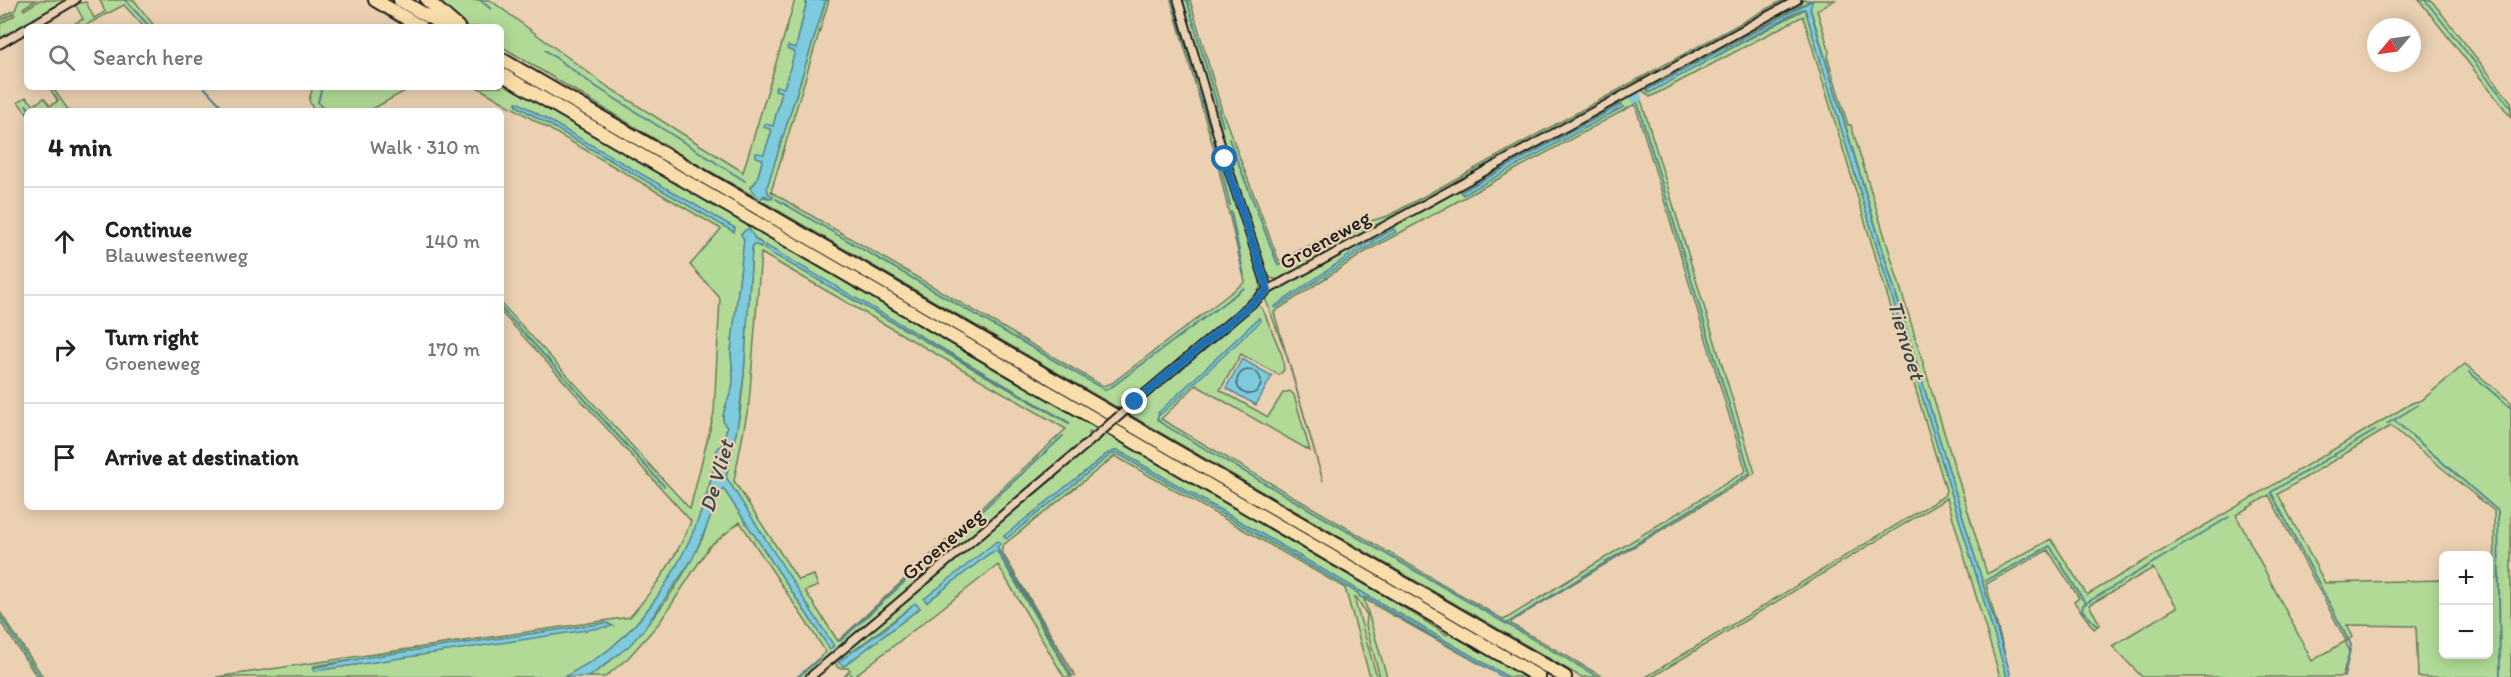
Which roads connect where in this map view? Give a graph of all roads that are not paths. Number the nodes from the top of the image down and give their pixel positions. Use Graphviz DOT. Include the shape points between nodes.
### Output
graph roads {
  1 [pos="75,0"];
  2 [pos="375,0"];
  3 [pos="400,0"];
  4 [pos="427,0"];
  5 [pos="1178,0"];
  6 [pos="1797,0"];
  7 [pos="35,24"];
  8 [pos="416,24"];
  9 [pos="441,24"];
  10 [pos="455,24"];
  11 [pos="24,30"];
  12 [pos="0,44"];
  13 [pos="504,61"];
  14 [pos="504,76"];
  15 [pos="1268,290"];
  16 [pos="810,677"];
  17 [pos="1539,677"];
  18 [pos="1565,677"];
  1 -- 7 [label="street"];
  2 -- 8 [label="highway"];
  3 -- 9 [label="highway"];
  4 -- 10 [label="highway"];
  5 -- 15 [label="street"];
  6 -- 15 [label="street, Groeneweg"];
  11 -- 12 [label="street"];
  13 -- 18 [label="highway"];
  14 -- 17 [label="highway"];
  15 -- 16 [label="street, Groeneweg, bridge"];
}
